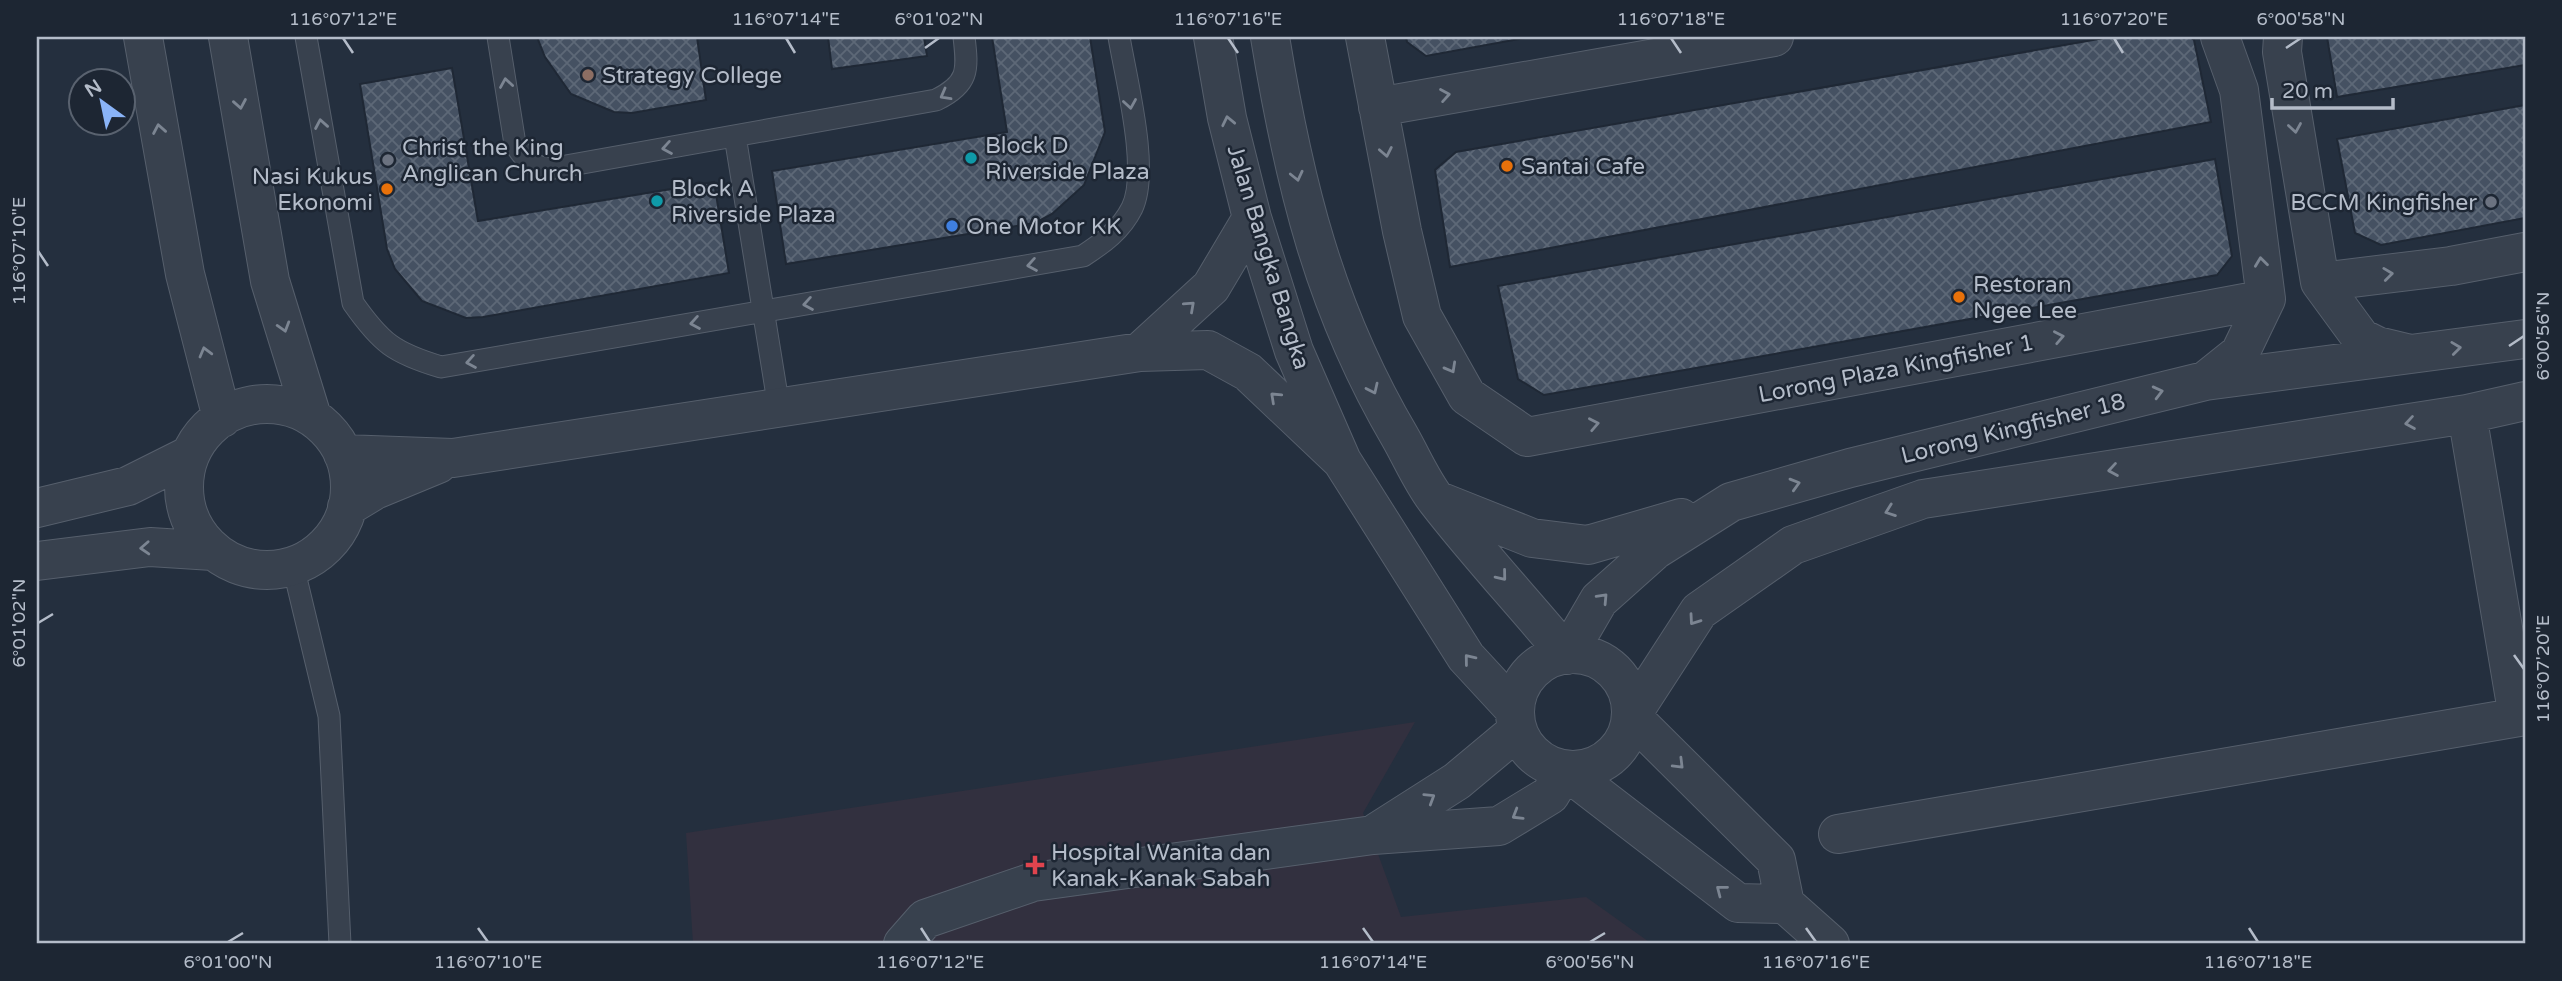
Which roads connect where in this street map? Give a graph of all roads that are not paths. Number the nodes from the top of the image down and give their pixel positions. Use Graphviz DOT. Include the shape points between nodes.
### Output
graph roads {
  1 [pos="143,37"];
  2 [pos="228,37"];
  3 [pos="306,37"];
  4 [pos="498,37"];
  5 [pos="964,37"];
  6 [pos="1119,37"];
  7 [pos="1213,37"];
  8 [pos="1270,37"];
  9 [pos="1365,37"];
  10 [pos="1774,37"];
  11 [pos="2220,37"];
  12 [pos="2283,37"];
  13 [pos="1378,107"];
  14 [pos="735,136"];
  15 [pos="1252,218"];
  16 [pos="2525,252"];
  17 [pos="2320,282"];
  18 [pos="2266,299"];
  19 [pos="763,312"];
  20 [pos="2525,338"];
  21 [pos="1140,352"];
  22 [pos="2408,354"];
  23 [pos="2205,381"];
  24 [pos="2525,401"];
  25 [pos="779,408"];
  26 [pos="2467,414"];
  27 [pos="312,417"];
  28 [pos="222,418"];
  29 [pos="343,454"];
  30 [pos="190,455"];
  31 [pos="453,458"];
  32 [pos="1342,461"];
  33 [pos="1436,499"];
  34 [pos="1731,502"];
  35 [pos="348,507"];
  36 [pos="37,508"];
  37 [pos="213,551"];
  38 [pos="37,561"];
  39 [pos="293,566"];
  40 [pos="1567,655"];
  41 [pos="1631,716"];
  42 [pos="2521,716"];
  43 [pos="1517,720"];
  44 [pos="1565,769"];
  45 [pos="1838,834"];
  46 [pos="1373,835"];
  47 [pos="1785,904"];
  48 [pos="341,944"];
  49 [pos="903,944"];
  50 [pos="1830,944"];
  28 -- 1 [label="street, one-way" via="185,274"];
  2 -- 27 [label="street, one-way" via="270,281"];
  19 -- 3 [label="lane, one-way" via="441,367 404,356 374,333 353,303"];
  14 -- 4 [label="lane, one-way" via="549,169 535,167 515,144"];
  5 -- 14 [label="lane, one-way" via="967,63 963,81 936,100"];
  6 -- 19 [label="lane, one-way" via="1141,174 1133,207 1112,237 1083,256"];
  15 -- 7 [label="street, Jalan Bangka Bangka, one-way"];
  8 -- 33 [label="street, Jalan Bangka Bangka, one-way" via="1313,244 1346,332 1379,401"];
  9 -- 13 [label="street"];
  13 -- 10 [label="street, one-way"];
  18 -- 11 [label="street, one-way" via="2239,90"];
  12 -- 17 [label="street, one-way"];
  13 -- 18 [label="street, Lorong Plaza Kingfisher 1, one-way" via="1422,316 1467,396 1527,437"];
  14 -- 19 [label="lane"];
  21 -- 15 [label="street, one-way" via="1211,287"];
  15 -- 32 [label="street, Jalan Bangka Bangka" via="1294,351"];
  17 -- 16 [label="street, one-way"];
  17 -- 22 [label="street" via="2361,338"];
  18 -- 23 [label="street" via="2240,353"];
  19 -- 25 [label="lane"];
  22 -- 20 [label="street, Lorong Kingfisher 18, one-way"];
  21 -- 25 [label="street"];
  32 -- 21 [label="street, one-way" via="1248,372 1208,350"];
  22 -- 23 [label="street, Lorong Kingfisher 18"];
  34 -- 23 [label="street, Lorong Kingfisher 18, one-way" via="1850,468"];
  24 -- 26 [label="street, Lorong Kingfisher 18"];
  25 -- 31 [label="street"];
  26 -- 41 [label="street, Lorong Kingfisher 18, one-way" via="1923,499 1806,540 1699,611"];
  26 -- 42 [label="street"];
  27 -- 28 [label="street" via="267,404"];
  27 -- 29 [label="street" via="330,433"];
  28 -- 30 [label="street" via="203,434"];
  29 -- 31 [label="street"];
  29 -- 35 [label="street" via="349,479"];
  30 -- 36 [label="street" via="128,486"];
  30 -- 37 [label="street" via="184,479 185,504 195,530"];
  31 -- 35 [label="street" via="375,490"];
  43 -- 32 [label="street, Jalan Bangka Bangka, one-way" via="1466,657"];
  33 -- 34 [label="street" via="1532,538 1588,545"];
  33 -- 40 [label="street, Jalan Bangka Bangka, one-way"];
  40 -- 34 [label="street, Lorong Kingfisher 18, one-way" via="1598,600 1655,550"];
  35 -- 39 [label="street" via="336,532 317,553"];
  37 -- 38 [label="street, one-way" via="150,547"];
  37 -- 39 [label="street" via="237,565 265,571"];
  39 -- 48 [label="lane" via="329,716"];
  40 -- 41 [label="street" via="1602,661 1615,671 1630,700"];
  40 -- 43 [label="street" via="1537,668 1519,694"];
  41 -- 44 [label="street" via="1626,736 1607,759 1594,766"];
  41 -- 47 [label="street, one-way" via="1776,860"];
  42 -- 45 [label="street"];
  43 -- 44 [label="street" via="1536,757"];
  46 -- 43 [label="street, one-way" via="1457,781"];
  44 -- 46 [label="street, one-way" via="1550,795 1499,826"];
  47 -- 44 [label="street, one-way" via="1738,903"];
  46 -- 49 [label="street" via="1033,882 925,919"];
  47 -- 50 [label="street"];
}
